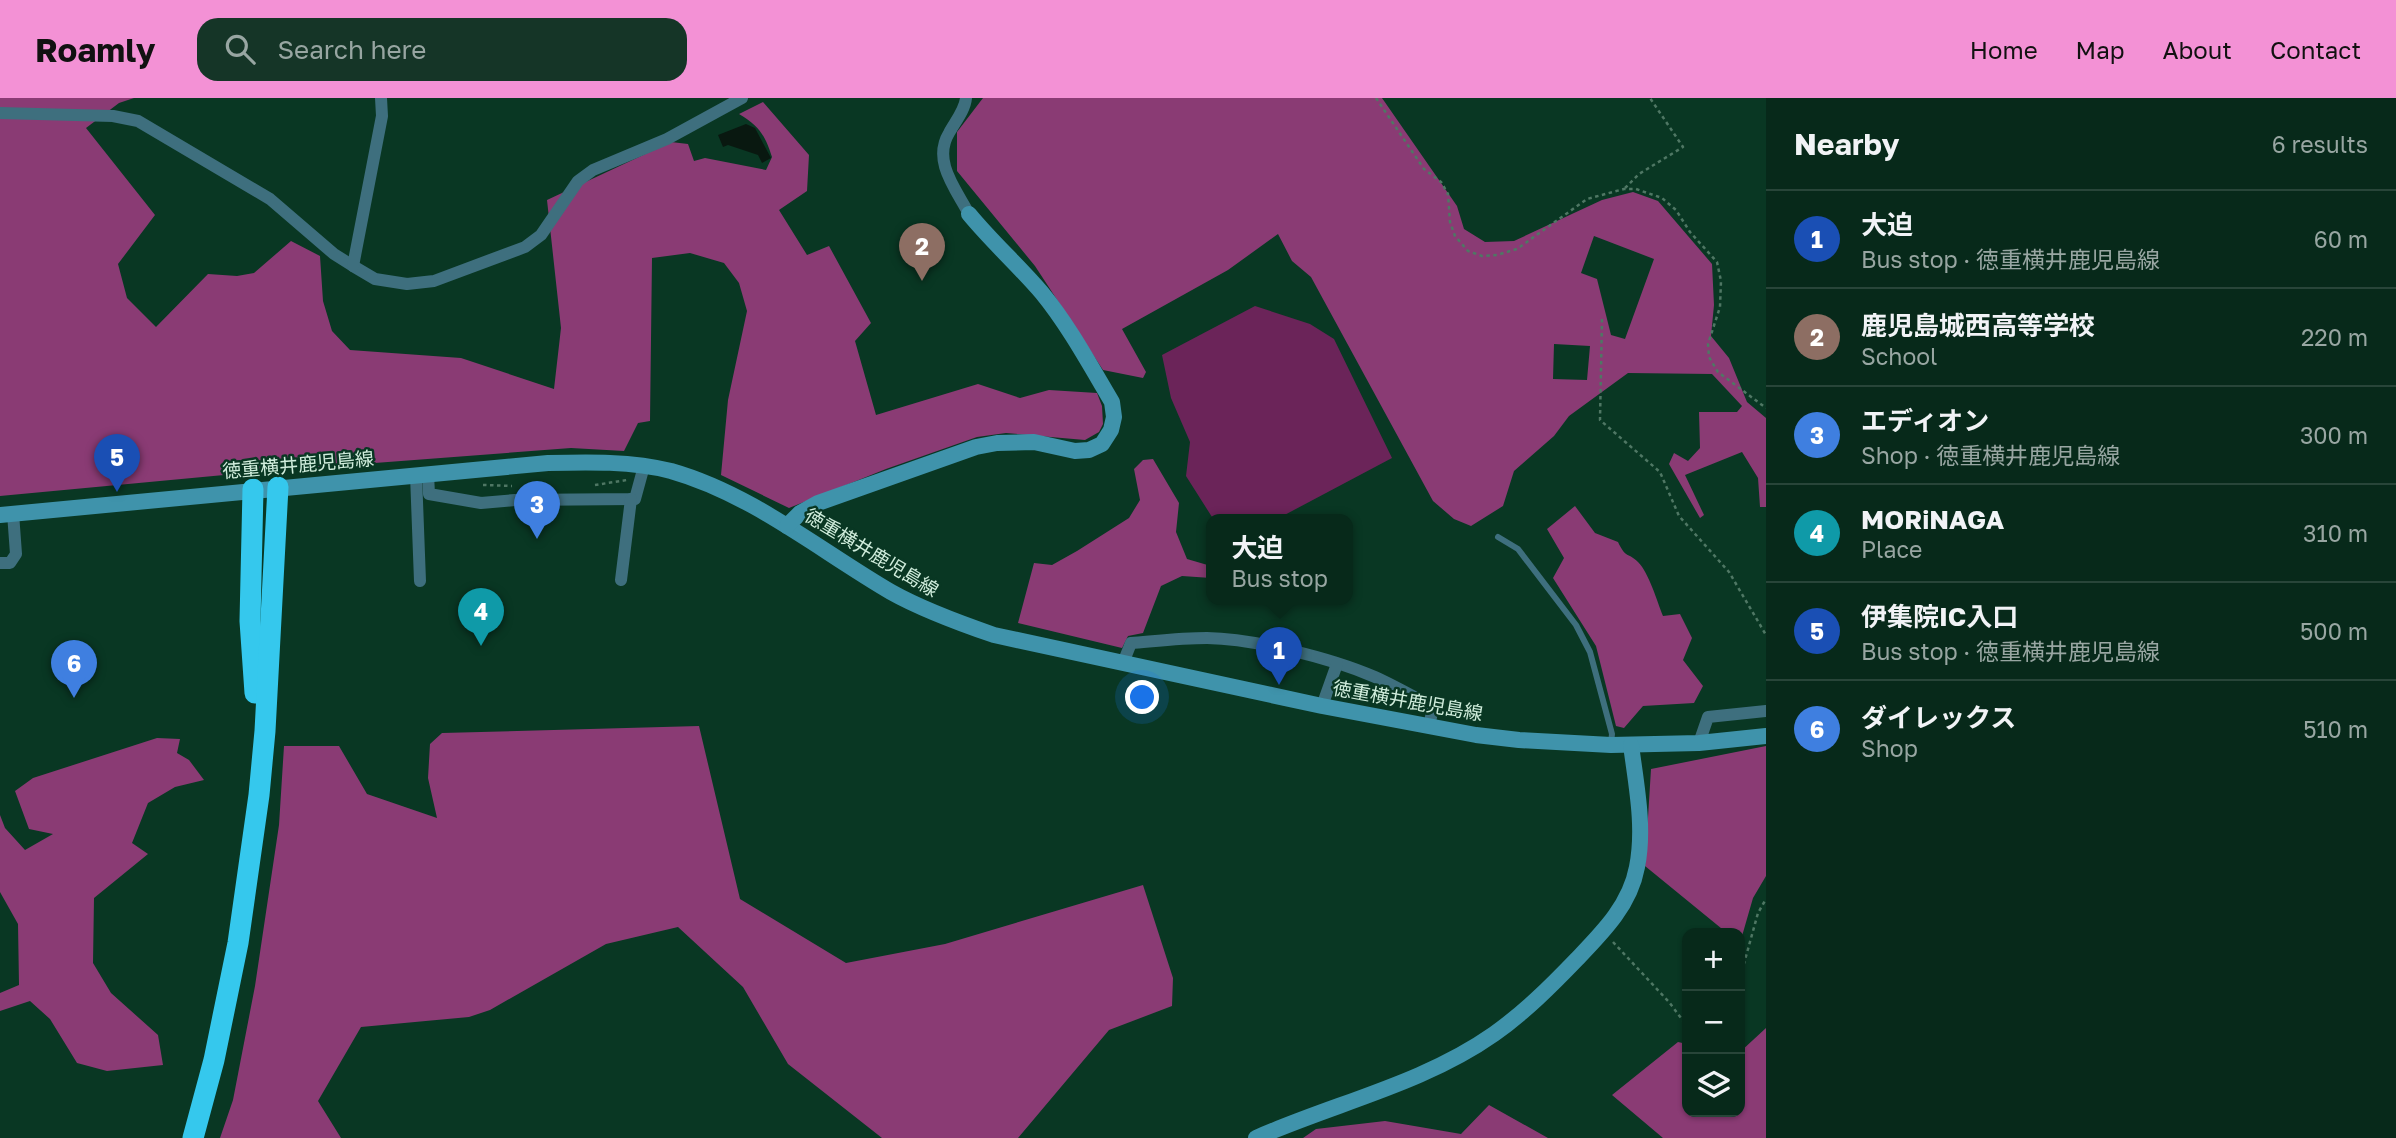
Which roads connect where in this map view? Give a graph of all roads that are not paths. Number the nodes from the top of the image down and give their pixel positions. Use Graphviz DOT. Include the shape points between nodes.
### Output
graph roads {
  1 [pos="381,98"];
  2 [pos="742,98"];
  3 [pos="966,98"];
  4 [pos="0,113"];
  5 [pos="969,214"];
  6 [pos="353,266"];
  7 [pos="642,473"];
  8 [pos="422,474"];
  9 [pos="278,487"];
  10 [pos="253,489"];
  11 [pos="631,499"];
  12 [pos="6,514"];
  13 [pos="787,526"];
  14 [pos="1498,537"];
  15 [pos="0,563"];
  16 [pos="621,580"];
  17 [pos="420,581"];
  18 [pos="1123,663"];
  19 [pos="1337,664"];
  20 [pos="1322,706"];
  21 [pos="1766,711"];
  22 [pos="1429,727"];
  23 [pos="1766,736"];
  24 [pos="1699,743"];
  25 [pos="1611,745"];
  26 [pos="1631,745"];
  27 [pos="261,754"];
  28 [pos="193,1138"];
  29 [pos="1256,1138"];
  1 -- 6 [label="street" via="382,116"];
  2 -- 6 [label="street" via="593,170 578,181 541,235 525,247 434,281 407,285 375,279"];
  3 -- 5 [label="street" via="942,150 948,174"];
  4 -- 6 [label="street" via="113,116 138,121 270,199"];
  5 -- 13 [label="main road" via="1059,316 1112,401 1111,430 1102,444 1089,450 1034,442 976,447 818,503"];
  7 -- 8 [label="main road, 徳重横井鹿児島線" via="585,462"];
  7 -- 11 [label="street" via="635,499"];
  7 -- 13 [label="main road, 徳重横井鹿児島線" via="692,479"];
  8 -- 9 [label="main road, 徳重横井鹿児島線"];
  8 -- 11 [label="street" via="429,494 481,503"];
  8 -- 17 [label="street"];
  9 -- 10 [label="main road, 徳重横井鹿児島線"];
  9 -- 27 [label="highway"];
  10 -- 12 [label="main road, 徳重横井鹿児島線"];
  10 -- 27 [label="highway" via="250,621"];
  11 -- 16 [label="street"];
  12 -- 15 [label="street" via="16,554 9,563"];
  13 -- 18 [label="main road, 徳重横井鹿児島線" via="892,593 950,620 994,635"];
  14 -- 25 [label="lane" via="1518,549 1576,625 1590,652"];
  18 -- 19 [label="street" via="1131,643 1208,638 1242,641"];
  18 -- 20 [label="main road, 徳重横井鹿児島線"];
  19 -- 20 [label="street"];
  19 -- 22 [label="street" via="1376,677 1433,707"];
  20 -- 22 [label="main road, 徳重横井鹿児島線"];
  21 -- 24 [label="street" via="1708,718"];
  22 -- 25 [label="main road, 徳重横井鹿児島線" via="1518,740"];
  23 -- 24 [label="main road, 徳重横井鹿児島線"];
  24 -- 26 [label="main road, 徳重横井鹿児島線"];
  25 -- 26 [label="main road, 徳重横井鹿児島線"];
  26 -- 29 [label="main road" via="1640,824 1637,868 1621,908 1603,932 1536,1002 1493,1035 1365,1098"];
  27 -- 28 [label="highway" via="238,943"];
}
